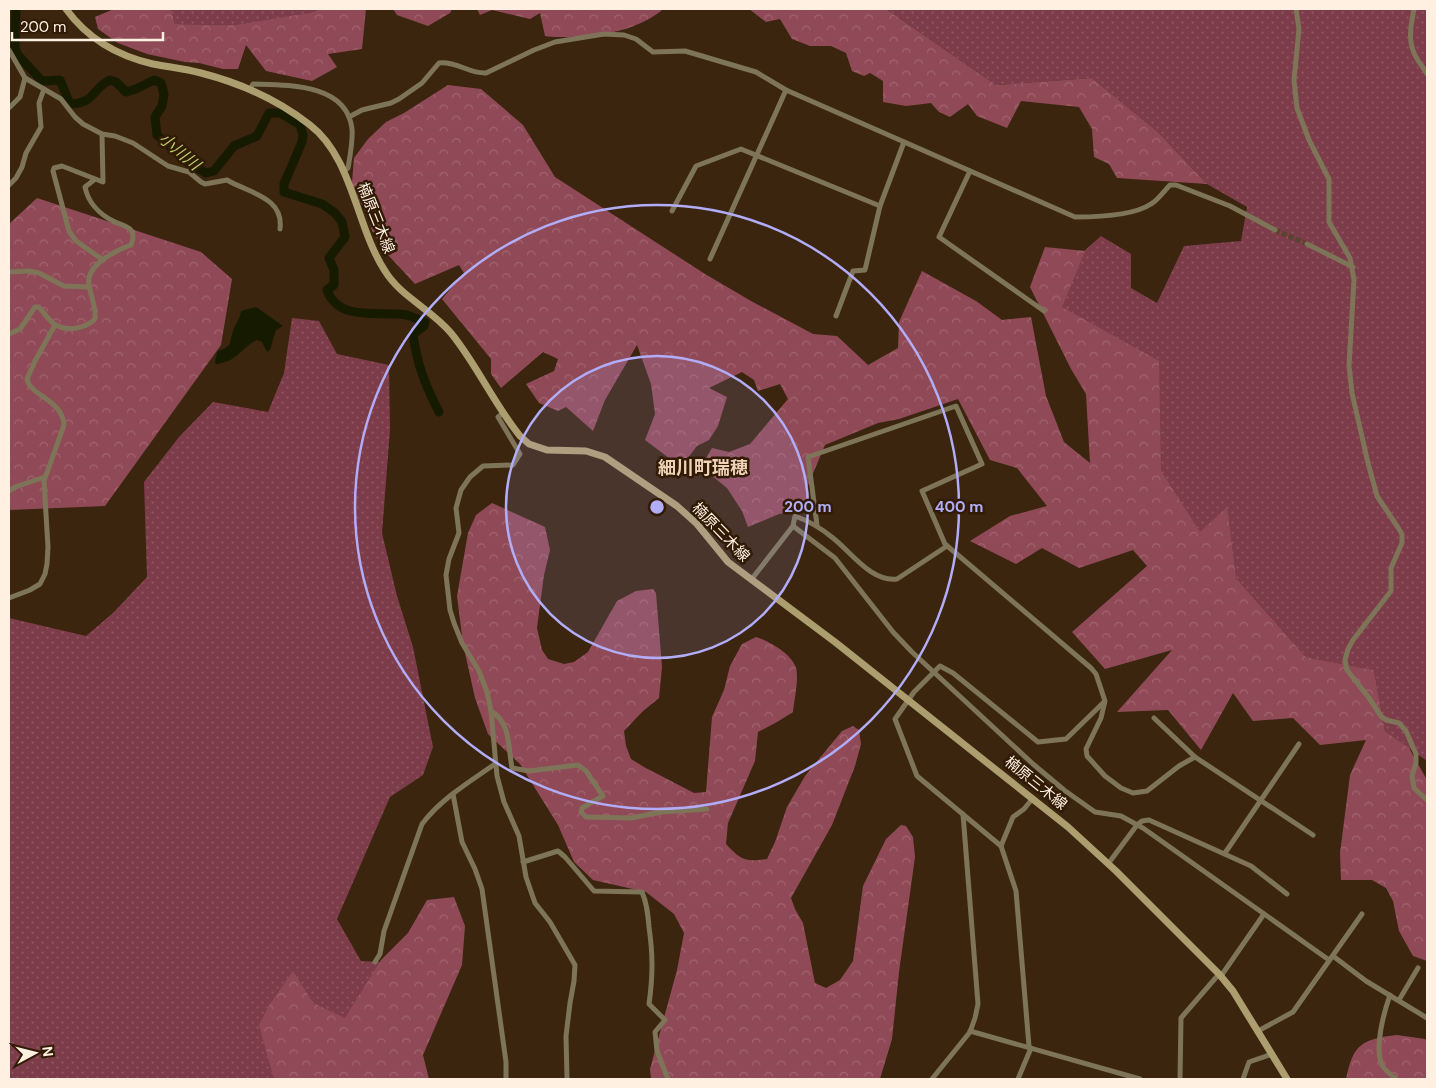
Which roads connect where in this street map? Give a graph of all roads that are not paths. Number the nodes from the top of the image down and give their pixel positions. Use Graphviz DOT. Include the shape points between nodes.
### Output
graph roads {
  1 [pos="66,9"];
  2 [pos="1296,9"];
  3 [pos="1414,9"];
  4 [pos="9,50"];
  5 [pos="1427,74"];
  6 [pos="24,78"];
  7 [pos="250,89"];
  8 [pos="44,90"];
  9 [pos="786,90"];
  10 [pos="9,108"];
  11 [pos="349,117"];
  12 [pos="102,134"];
  13 [pos="904,142"];
  14 [pos="756,156"];
  15 [pos="970,171"];
  16 [pos="343,172"];
  17 [pos="94,180"];
  18 [pos="9,185"];
  19 [pos="880,206"];
  20 [pos="672,211"];
  21 [pos="280,229"];
  22 [pos="1274,230"];
  23 [pos="1307,244"];
  24 [pos="710,259"];
  25 [pos="102,260"];
  26 [pos="1353,267"];
  27 [pos="9,272"];
  28 [pos="89,287"];
  29 [pos="1044,311"];
  30 [pos="836,316"];
  31 [pos="55,325"];
  32 [pos="9,334"];
  33 [pos="503,413"];
  34 [pos="45,477"];
  35 [pos="9,491"];
  36 [pos="793,526"];
  37 [pos="816,526"];
  38 [pos="947,546"];
  39 [pos="752,580"];
  40 [pos="9,598"];
  41 [pos="933,671"];
  42 [pos="909,699"];
  43 [pos="1105,701"];
  44 [pos="491,711"];
  45 [pos="1154,718"];
  46 [pos="1299,744"];
  47 [pos="1195,757"];
  48 [pos="495,764"];
  49 [pos="453,794"];
  50 [pos="1033,798"];
  51 [pos="1427,800"];
  52 [pos="1260,801"];
  53 [pos="707,809"];
  54 [pos="963,814"];
  55 [pos="1137,825"];
  56 [pos="1313,835"];
  57 [pos="1001,846"];
  58 [pos="1225,853"];
  59 [pos="523,862"];
  60 [pos="1108,864"];
  61 [pos="1287,894"];
  62 [pos="1264,914"];
  63 [pos="1362,914"];
  64 [pos="1331,958"];
  65 [pos="375,962"];
  66 [pos="1418,968"];
  67 [pos="1220,975"];
  68 [pos="1390,995"];
  69 [pos="1399,1000"];
  70 [pos="1427,1018"];
  71 [pos="970,1031"];
  72 [pos="1258,1031"];
  73 [pos="1030,1047"];
  74 [pos="1272,1054"];
  75 [pos="506,1079"];
  76 [pos="567,1079"];
  77 [pos="668,1079"];
  78 [pos="932,1079"];
  79 [pos="1018,1079"];
  80 [pos="1140,1079"];
  81 [pos="1180,1079"];
  82 [pos="1243,1079"];
  83 [pos="1287,1079"];
  84 [pos="1396,1079"];
  1 -- 7 [label="main road, 楠原三木線" via="87,32 114,51"];
  2 -- 26 [label="street" via="1299,30 1294,80 1297,108 1329,179 1330,222"];
  3 -- 5 [label="street" via="1410,43"];
  4 -- 6 [label="street"];
  6 -- 8 [label="street"];
  6 -- 10 [label="street" via="20,97"];
  7 -- 11 [label="street" via="253,84 317,90 338,102"];
  7 -- 16 [label="main road, 楠原三木線" via="310,125 328,144"];
  8 -- 12 [label="street" via="61,99 83,124"];
  8 -- 18 [label="street" via="39,103 41,127 16,178"];
  9 -- 11 [label="street" via="756,72 685,51 652,52 636,39 604,34 555,42 486,73 478,74 446,62 439,63 422,83 399,99"];
  9 -- 13 [label="street"];
  9 -- 14 [label="street"];
  11 -- 16 [label="street" via="352,132 348,168"];
  12 -- 17 [label="street" via="103,182"];
  12 -- 21 [label="street" via="133,143 168,166 189,172 205,184 227,180 264,196 277,210 281,219"];
  13 -- 15 [label="street"];
  13 -- 19 [label="street"];
  14 -- 19 [label="street"];
  14 -- 20 [label="street" via="741,149 696,166"];
  14 -- 24 [label="street"];
  15 -- 22 [label="street" via="1075,217 1129,212 1150,205 1170,185 1176,185 1230,206"];
  15 -- 29 [label="street" via="939,237"];
  16 -- 33 [label="main road, 楠原三木線" via="375,255 386,273 401,291 450,331"];
  17 -- 25 [label="street" via="86,187 92,204 112,221 128,227 133,240 131,245"];
  17 -- 25 [label="street" via="62,166 53,171 69,231 76,241"];
  19 -- 30 [label="street" via="865,270 853,272"];
  23 -- 26 [label="street"];
  25 -- 28 [label="street" via="92,272"];
  26 -- 51 [label="street" via="1349,366 1352,393 1377,496 1402,534 1402,543 1392,568 1391,591 1353,640 1345,660 1347,670 1381,716 1399,723 1406,730 1416,754 1412,776 1414,788"];
  27 -- 28 [label="street" via="40,274 64,286"];
  28 -- 31 [label="street" via="94,298 95,319 90,325 69,329"];
  31 -- 32 [label="street" via="35,307 20,329"];
  31 -- 34 [label="street" via="27,379 60,410 63,417 64,425"];
  33 -- 39 [label="main road, 楠原三木線" via="520,436 538,448 586,451 606,457 688,515 728,562"];
  33 -- 44 [label="street" via="498,418 520,454 513,465 483,466 460,490 456,508 459,533 446,575 454,623 487,692"];
  34 -- 35 [label="street"];
  34 -- 40 [label="street" via="48,547 45,574 40,584"];
  36 -- 37 [label="street" via="796,516"];
  36 -- 39 [label="street"];
  36 -- 41 [label="street" via="835,558 893,632"];
  37 -- 38 [label="street" via="866,568 888,580 897,579"];
  37 -- 38 [label="street" via="808,457 956,406 982,464 922,491"];
  38 -- 43 [label="street" via="1091,668"];
  39 -- 42 [label="main road, 楠原三木線"];
  41 -- 42 [label="street"];
  41 -- 43 [label="street" via="940,666 953,672 1038,742 1066,739"];
  41 -- 55 [label="street" via="1064,790 1095,812 1121,816"];
  42 -- 50 [label="main road, 楠原三木線"];
  42 -- 54 [label="street" via="894,719 917,776"];
  43 -- 47 [label="street" via="1101,718 1086,749 1087,756 1121,788 1133,794 1147,791"];
  44 -- 48 [label="street"];
  44 -- 53 [label="street" via="500,716 507,729 512,768 529,771 578,765 586,771 603,796 582,808 581,812 586,817 631,818"];
  45 -- 47 [label="street"];
  46 -- 52 [label="street"];
  47 -- 52 [label="street"];
  48 -- 49 [label="street"];
  48 -- 59 [label="street" via="504,802 519,836"];
  49 -- 65 [label="street" via="422,824"];
  49 -- 75 [label="street" via="462,842 484,897"];
  50 -- 57 [label="street" via="1013,817"];
  50 -- 60 [label="main road, 楠原三木線"];
  52 -- 56 [label="street"];
  52 -- 58 [label="street"];
  54 -- 57 [label="street"];
  54 -- 71 [label="street" via="978,1004"];
  55 -- 58 [label="street" via="1142,820 1149,820"];
  55 -- 60 [label="street"];
  55 -- 62 [label="street"];
  57 -- 73 [label="street" via="1016,892"];
  58 -- 61 [label="street" via="1251,866"];
  59 -- 76 [label="street" via="535,903 575,965 566,1036"];
  59 -- 77 [label="street" via="558,851 594,891 642,892 653,959 649,1004 665,1020 655,1032 657,1051"];
  60 -- 67 [label="main road, 楠原三木線"];
  62 -- 64 [label="street"];
  62 -- 67 [label="street"];
  63 -- 64 [label="street"];
  64 -- 68 [label="street"];
  64 -- 72 [label="street" via="1293,1012"];
  66 -- 69 [label="street"];
  67 -- 72 [label="main road, 楠原三木線" via="1234,991"];
  67 -- 81 [label="street" via="1181,1018"];
  68 -- 69 [label="street"];
  68 -- 84 [label="street" via="1379,1049 1381,1063"];
  69 -- 70 [label="street"];
  71 -- 73 [label="street"];
  71 -- 78 [label="street"];
  72 -- 74 [label="main road, 楠原三木線"];
  73 -- 79 [label="street"];
  73 -- 80 [label="street"];
  74 -- 82 [label="street" via="1249,1062"];
  74 -- 83 [label="main road, 楠原三木線"];
}
